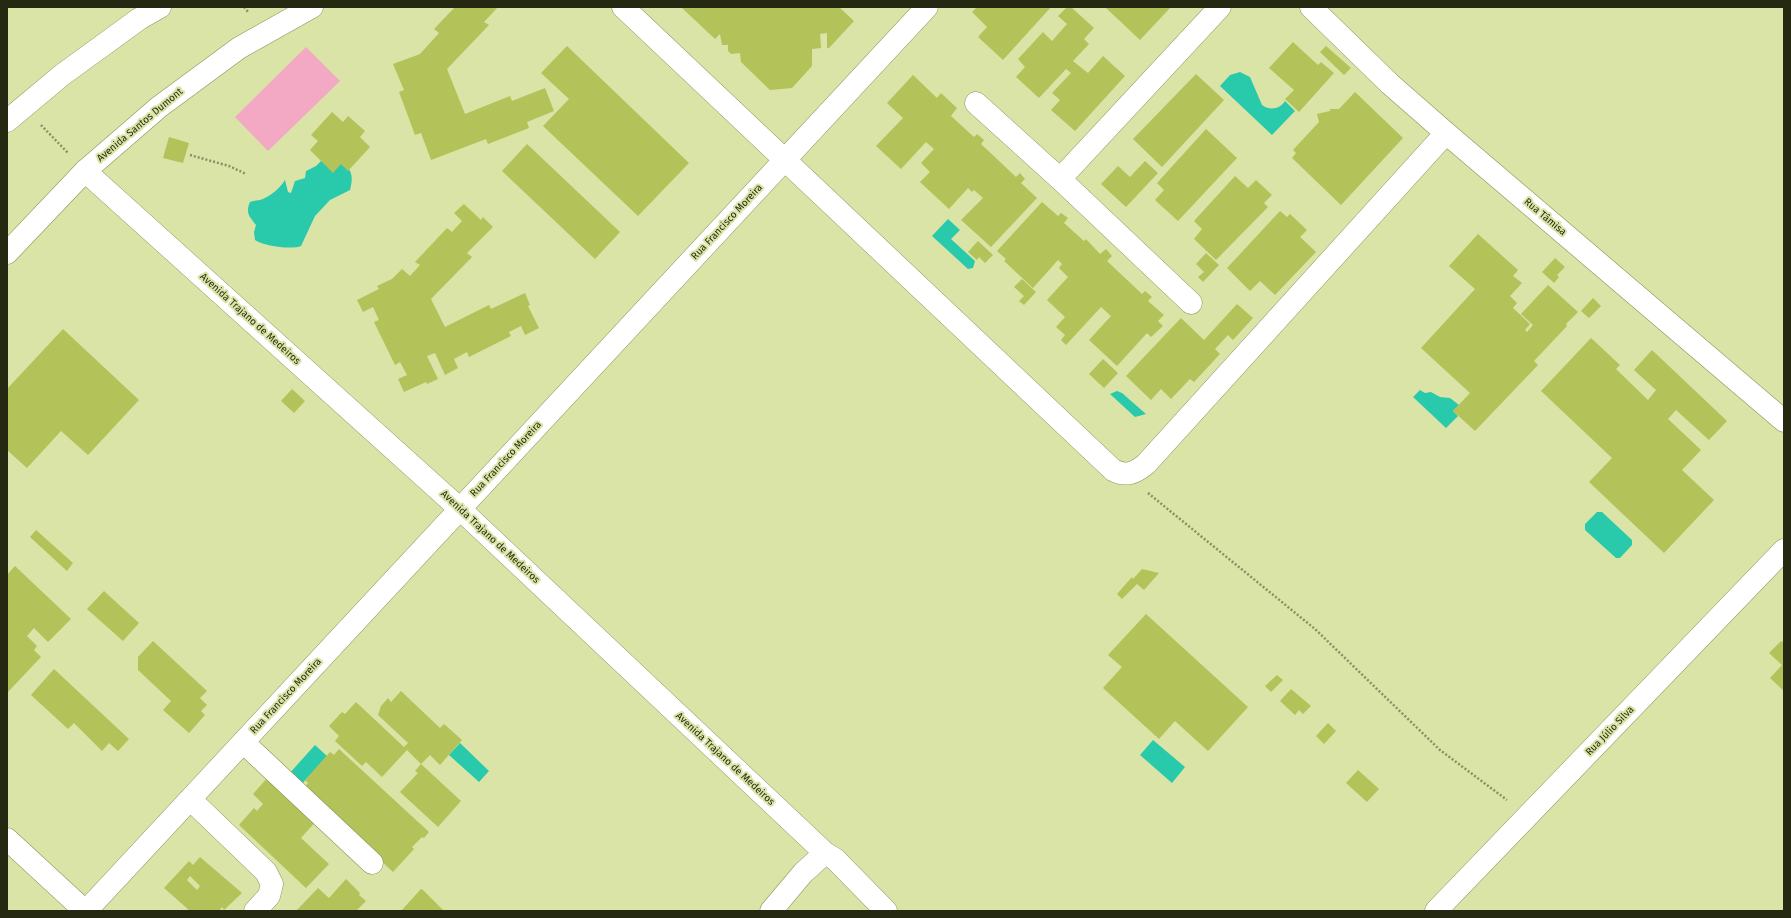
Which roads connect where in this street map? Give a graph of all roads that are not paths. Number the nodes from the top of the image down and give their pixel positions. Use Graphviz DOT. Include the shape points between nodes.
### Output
graph roads {
  1 [pos="160,7"];
  2 [pos="312,7"];
  3 [pos="623,7"];
  4 [pos="927,7"];
  5 [pos="1220,7"];
  6 [pos="1311,7"];
  7 [pos="976,103"];
  8 [pos="7,121"];
  9 [pos="1446,134"];
  10 [pos="786,159"];
  11 [pos="85,171"];
  12 [pos="1060,179"];
  13 [pos="7,254"];
  14 [pos="1191,303"];
  15 [pos="1784,421"];
  16 [pos="460,508"];
  17 [pos="1784,550"];
  18 [pos="243,742"];
  19 [pos="190,799"];
  20 [pos="7,839"];
  21 [pos="825,853"];
  22 [pos="372,863"];
  23 [pos="86,911"];
  24 [pos="255,911"];
  25 [pos="771,911"];
  26 [pos="886,911"];
  27 [pos="1436,911"];
  1 -- 8 [label="street" via="62,75"];
  2 -- 11 [label="street, Avenida Santos Dumont" via="239,48 159,107"];
  3 -- 10 [label="street"];
  4 -- 10 [label="street, Rua Francisco Moreira"];
  5 -- 12 [label="street"];
  6 -- 9 [label="street, Rua Tâmisa"];
  7 -- 12 [label="street"];
  9 -- 10 [label="street" via="1146,464 1133,473 1125,474 1113,470"];
  9 -- 15 [label="street, Rua Tâmisa"];
  10 -- 16 [label="street, Rua Francisco Moreira"];
  11 -- 13 [label="street, Avenida Santos Dumont"];
  11 -- 16 [label="street, Avenida Trajano de Medeiros"];
  12 -- 14 [label="street"];
  16 -- 18 [label="street, Rua Francisco Moreira"];
  16 -- 21 [label="street, Avenida Trajano de Medeiros"];
  17 -- 27 [label="street, Rua Júlio Silva"];
  18 -- 19 [label="street, Rua Francisco Moreira"];
  18 -- 22 [label="street"];
  19 -- 23 [label="street, Rua Francisco Moreira"];
  19 -- 24 [label="street" via="266,872 272,884 269,896"];
  20 -- 23 [label="street"];
  21 -- 25 [label="street" via="803,873"];
  21 -- 26 [label="street, Avenida Trajano de Medeiros" via="835,859"];
}
